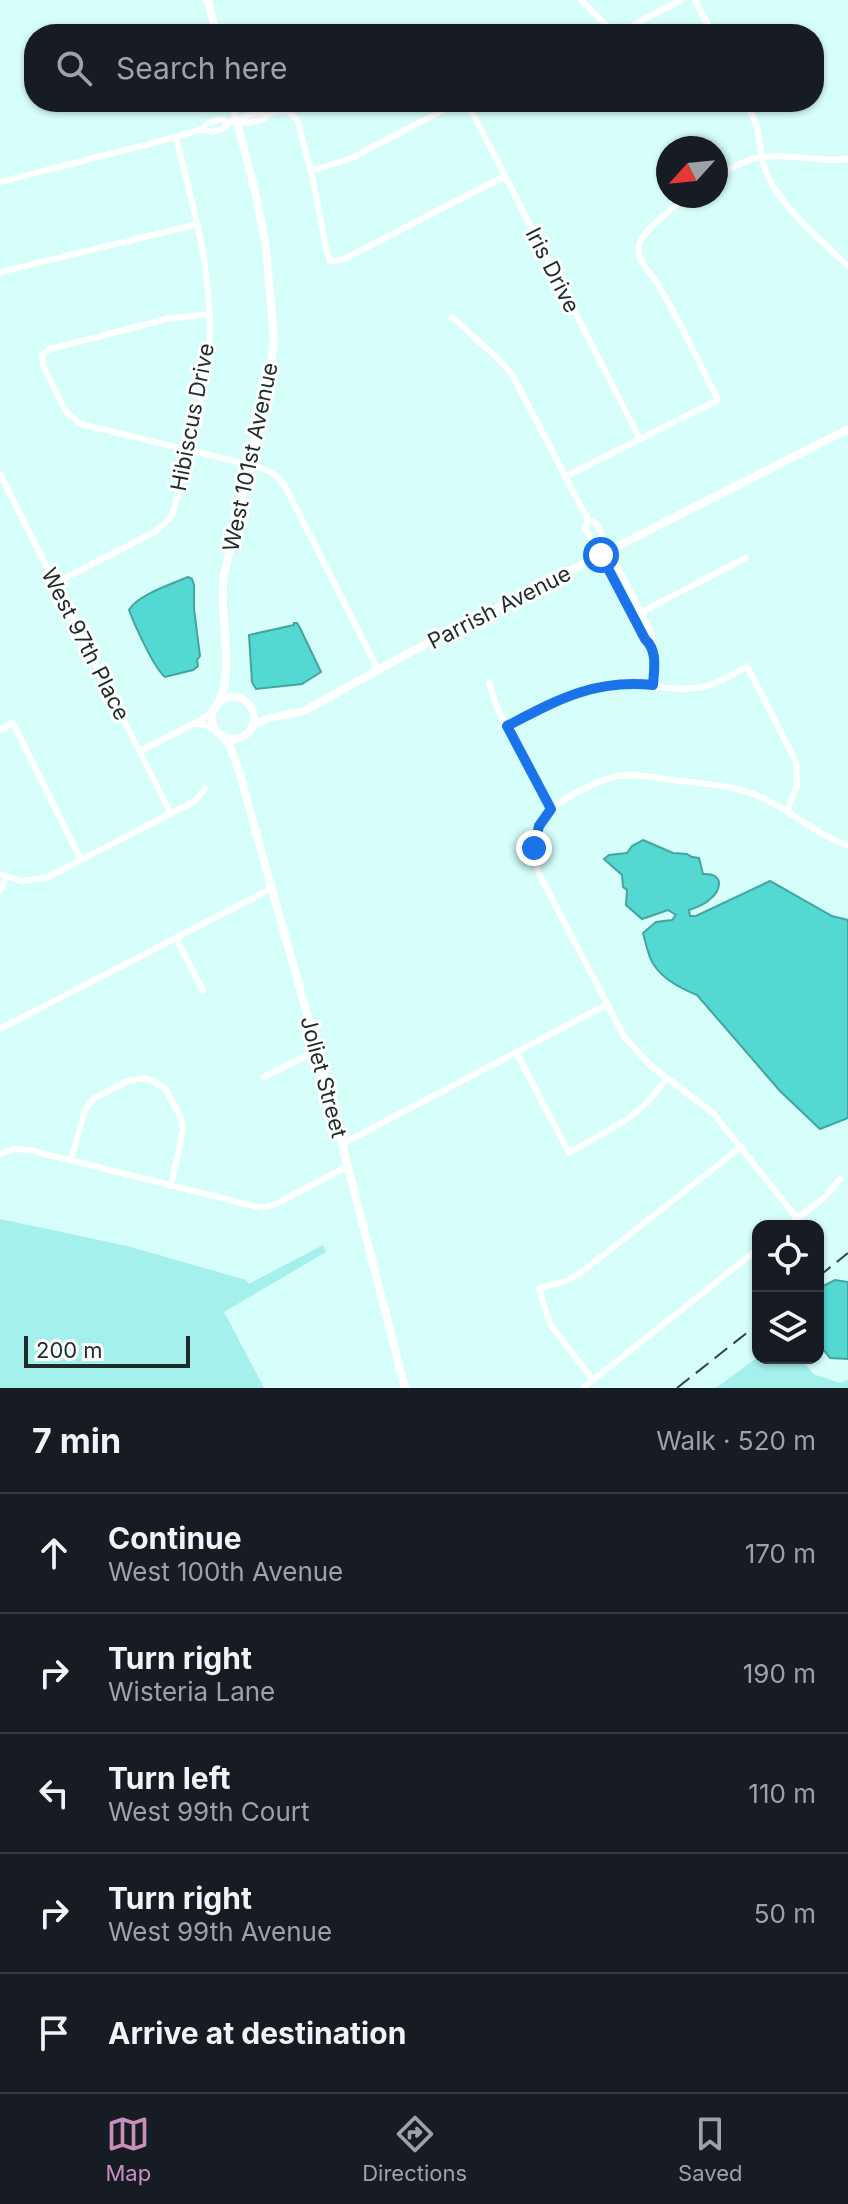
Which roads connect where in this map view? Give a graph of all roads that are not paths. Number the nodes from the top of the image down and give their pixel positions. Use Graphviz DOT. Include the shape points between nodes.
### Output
graph roads {
  1 [pos="208,0"];
  2 [pos="581,0"];
  3 [pos="681,0"];
  4 [pos="695,0"];
  5 [pos="214,24"];
  6 [pos="605,24"];
  7 [pos="635,24"];
  8 [pos="708,24"];
  9 [pos="232,112"];
  10 [pos="280,112"];
  11 [pos="288,112"];
  12 [pos="439,112"];
  13 [pos="472,112"];
  14 [pos="751,112"];
  15 [pos="232,122"];
  16 [pos="176,137"];
  17 [pos="762,157"];
  18 [pos="848,159"];
  19 [pos="728,170"];
  20 [pos="311,171"];
  21 [pos="505,176"];
  22 [pos="0,182"];
  23 [pos="673,208"];
  24 [pos="198,224"];
  25 [pos="848,266"];
  26 [pos="0,272"];
  27 [pos="209,314"];
  28 [pos="452,317"];
  29 [pos="848,429"];
  30 [pos="640,439"];
  31 [pos="188,450"];
  32 [pos="249,464"];
  33 [pos="0,474"];
  34 [pos="565,477"];
  35 [pos="604,553"];
  36 [pos="745,558"];
  37 [pos="55,583"];
  38 [pos="637,615"];
  39 [pos="378,670"];
  40 [pos="226,671"];
  41 [pos="489,683"];
  42 [pos="653,685"];
  43 [pos="246,702"];
  44 [pos="217,705"];
  45 [pos="277,717"];
  46 [pos="192,725"];
  47 [pos="507,726"];
  48 [pos="251,728"];
  49 [pos="0,730"];
  50 [pos="220,733"];
  51 [pos="244,735"];
  52 [pos="140,751"];
  53 [pos="238,768"];
  54 [pos="205,788"];
  55 [pos="551,809"];
  56 [pos="787,811"];
  57 [pos="171,814"];
  58 [pos="848,845"];
  59 [pos="81,860"];
  60 [pos="3,876"];
  61 [pos="270,889"];
  62 [pos="0,891"];
  63 [pos="176,938"];
  64 [pos="203,991"];
  65 [pos="606,1005"];
  66 [pos="0,1029"];
  67 [pos="317,1050"];
  68 [pos="516,1052"];
  69 [pos="264,1077"];
  70 [pos="667,1078"];
  71 [pos="342,1144"];
  72 [pos="741,1147"];
  73 [pos="0,1153"];
  74 [pos="71,1160"];
  75 [pos="348,1166"];
  76 [pos="840,1179"];
  77 [pos="171,1186"];
  78 [pos="797,1218"];
  79 [pos="794,1220"];
  80 [pos="752,1254"];
  81 [pos="593,1380"];
  82 [pos="405,1388"];
  83 [pos="583,1388"];
  1 -- 5 [label="street"];
  2 -- 6 [label="street"];
  3 -- 7 [label="street"];
  4 -- 8 [label="street"];
  9 -- 15 [label="street, West 101st Avenue"];
  10 -- 15 [label="street" via="249,123"];
  11 -- 20 [label="street" via="297,119"];
  12 -- 20 [label="street" via="352,158"];
  13 -- 21 [label="street, Iris Drive"];
  14 -- 17 [label="street"];
  15 -- 16 [label="street" via="222,119"];
  15 -- 32 [label="street, West 101st Avenue" via="256,195 274,323 270,375"];
  16 -- 22 [label="street"];
  16 -- 24 [label="street, Hibiscus Drive"];
  17 -- 18 [label="street"];
  17 -- 19 [label="street"];
  17 -- 25 [label="street" via="763,168 806,228"];
  20 -- 21 [label="street" via="330,261 342,260"];
  21 -- 30 [label="street, Iris Drive"];
  23 -- 30 [label="street" via="643,236 641,261 718,400"];
  24 -- 26 [label="street"];
  24 -- 27 [label="street, Hibiscus Drive"];
  27 -- 31 [label="street, Hibiscus Drive" via="206,370"];
  27 -- 31 [label="street" via="167,319 42,355 66,412 77,421"];
  28 -- 34 [label="street" via="512,374"];
  29 -- 35 [label="street, Parrish Avenue"];
  30 -- 34 [label="street"];
  31 -- 32 [label="street"];
  31 -- 37 [label="street, Hibiscus Drive" via="174,509 164,526"];
  32 -- 39 [label="street" via="271,471 284,484"];
  32 -- 40 [label="street, West 101st Avenue" via="223,582"];
  33 -- 37 [label="street, West 97th Place"];
  34 -- 35 [label="street" via="588,520 596,523"];
  35 -- 38 [label="street"];
  35 -- 39 [label="street, Parrish Avenue"];
  36 -- 38 [label="street"];
  37 -- 52 [label="street, West 97th Place"];
  38 -- 42 [label="street" via="651,645"];
  39 -- 45 [label="street, Parrish Avenue" via="306,710"];
  40 -- 43 [label="street, West 101st Avenue" via="231,689"];
  40 -- 44 [label="street, West 101st Avenue"];
  41 -- 47 [label="street"];
  42 -- 47 [label="street" via="583,690"];
  42 -- 56 [label="street" via="704,687 747,666 796,762 797,786"];
  43 -- 44 [label="street" via="232,697"];
  43 -- 45 [label="street"];
  43 -- 48 [label="street" via="254,715"];
  44 -- 46 [label="street"];
  44 -- 50 [label="street" via="212,718"];
  45 -- 48 [label="street, Parrish Avenue"];
  46 -- 50 [label="street" via="205,724"];
  46 -- 52 [label="street"];
  47 -- 55 [label="street"];
  48 -- 51 [label="street, Parrish Avenue"];
  49 -- 59 [label="street" via="13,723"];
  50 -- 51 [label="street" via="235,739"];
  50 -- 53 [label="street, Joliet Street"];
  51 -- 53 [label="street, Joliet Street" via="237,747"];
  52 -- 57 [label="street, West 97th Place"];
  53 -- 61 [label="street, Joliet Street"];
  54 -- 57 [label="street" via="199,798"];
  55 -- 56 [label="street" via="601,781 627,775 744,791"];
  55 -- 65 [label="street" via="536,833 535,862"];
  56 -- 58 [label="street"];
  57 -- 59 [label="street"];
  59 -- 60 [label="street" via="41,879"];
  60 -- 62 [label="street"];
  61 -- 63 [label="street"];
  61 -- 67 [label="street, Joliet Street"];
  63 -- 64 [label="street"];
  63 -- 66 [label="street"];
  65 -- 68 [label="street"];
  65 -- 70 [label="street" via="630,1044"];
  67 -- 69 [label="street"];
  67 -- 71 [label="street, Joliet Street"];
  68 -- 70 [label="street" via="569,1153 626,1120"];
  68 -- 71 [label="street"];
  70 -- 72 [label="street" via="713,1113"];
  71 -- 75 [label="street, Joliet Street"];
  72 -- 78 [label="street"];
  72 -- 81 [label="street" via="579,1274 539,1288 550,1324"];
  73 -- 74 [label="street" via="29,1150"];
  74 -- 77 [label="street"];
  74 -- 77 [label="street" via="93,1099 134,1079 154,1081 167,1091 183,1129"];
  75 -- 77 [label="street" via="262,1208"];
  75 -- 82 [label="street, Joliet Street"];
  76 -- 78 [label="street"];
  78 -- 79 [label="street"];
  80 -- 81 [label="street"];
  81 -- 83 [label="street"];
}
